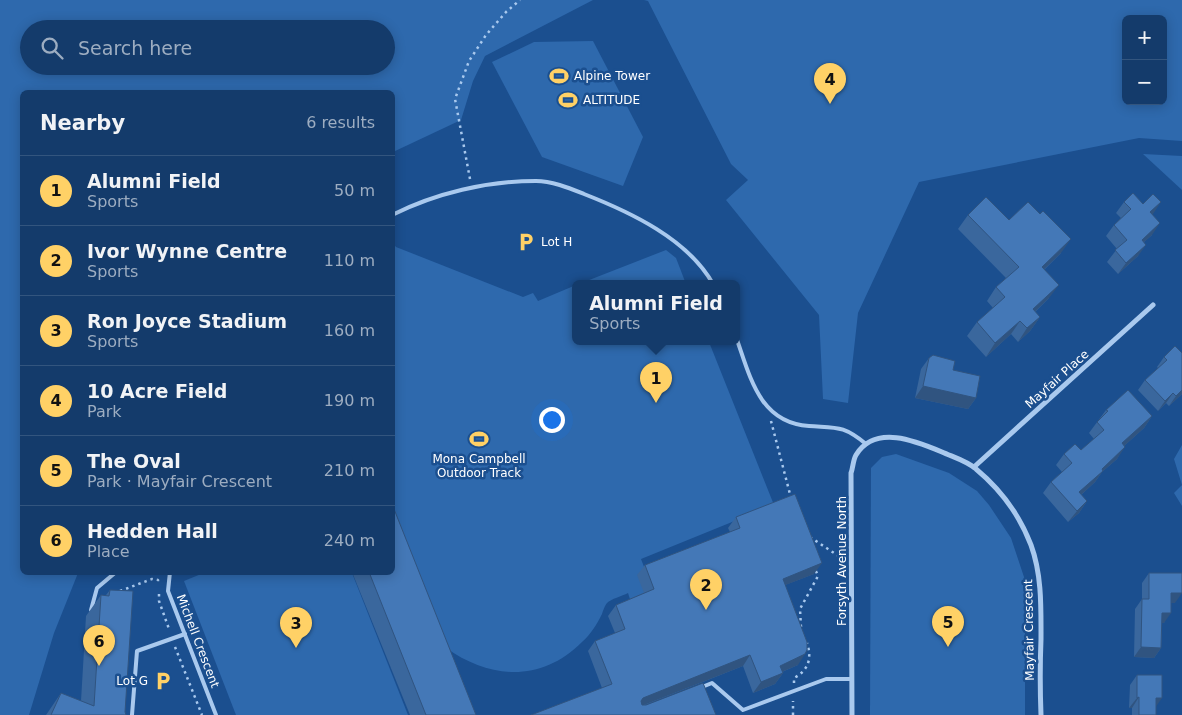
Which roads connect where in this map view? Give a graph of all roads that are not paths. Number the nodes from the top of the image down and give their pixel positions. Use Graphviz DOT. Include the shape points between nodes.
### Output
graph roads {
  1 [pos="395,214"];
  2 [pos="710,280"];
  3 [pos="1152,305"];
  4 [pos="739,345"];
  5 [pos="866,444"];
  6 [pos="974,468"];
  7 [pos="112,575"];
  8 [pos="170,575"];
  9 [pos="91,610"];
  10 [pos="185,634"];
  11 [pos="852,679"];
  12 [pos="695,689"];
  13 [pos="132,715"];
  14 [pos="216,715"];
  15 [pos="852,715"];
  16 [pos="1041,715"];
  1 -- 2 [label="lane" via="422,202 487,184 538,181 564,186 636,217 679,246"];
  3 -- 6 [label="street, Mayfair Place"];
  4 -- 5 [label="lane" via="756,392 769,410 794,424 843,428"];
  5 -- 6 [label="street, Mayfair Crescent" via="897,437 920,442"];
  5 -- 11 [label="street, Forsyth Avenue North" via="855,456 852,473"];
  6 -- 16 [label="street, Mayfair Crescent" via="998,489 1016,514 1031,545 1041,597"];
  7 -- 9 [label="lane" via="97,588"];
  8 -- 10 [label="lane, Michell Crescent" via="168,591"];
  10 -- 13 [label="lane" via="137,651"];
  10 -- 14 [label="lane, Michell Crescent"];
  11 -- 12 [label="lane" via="826,680 743,710 712,682"];
  11 -- 15 [label="street, Forsyth Avenue North"];
}
